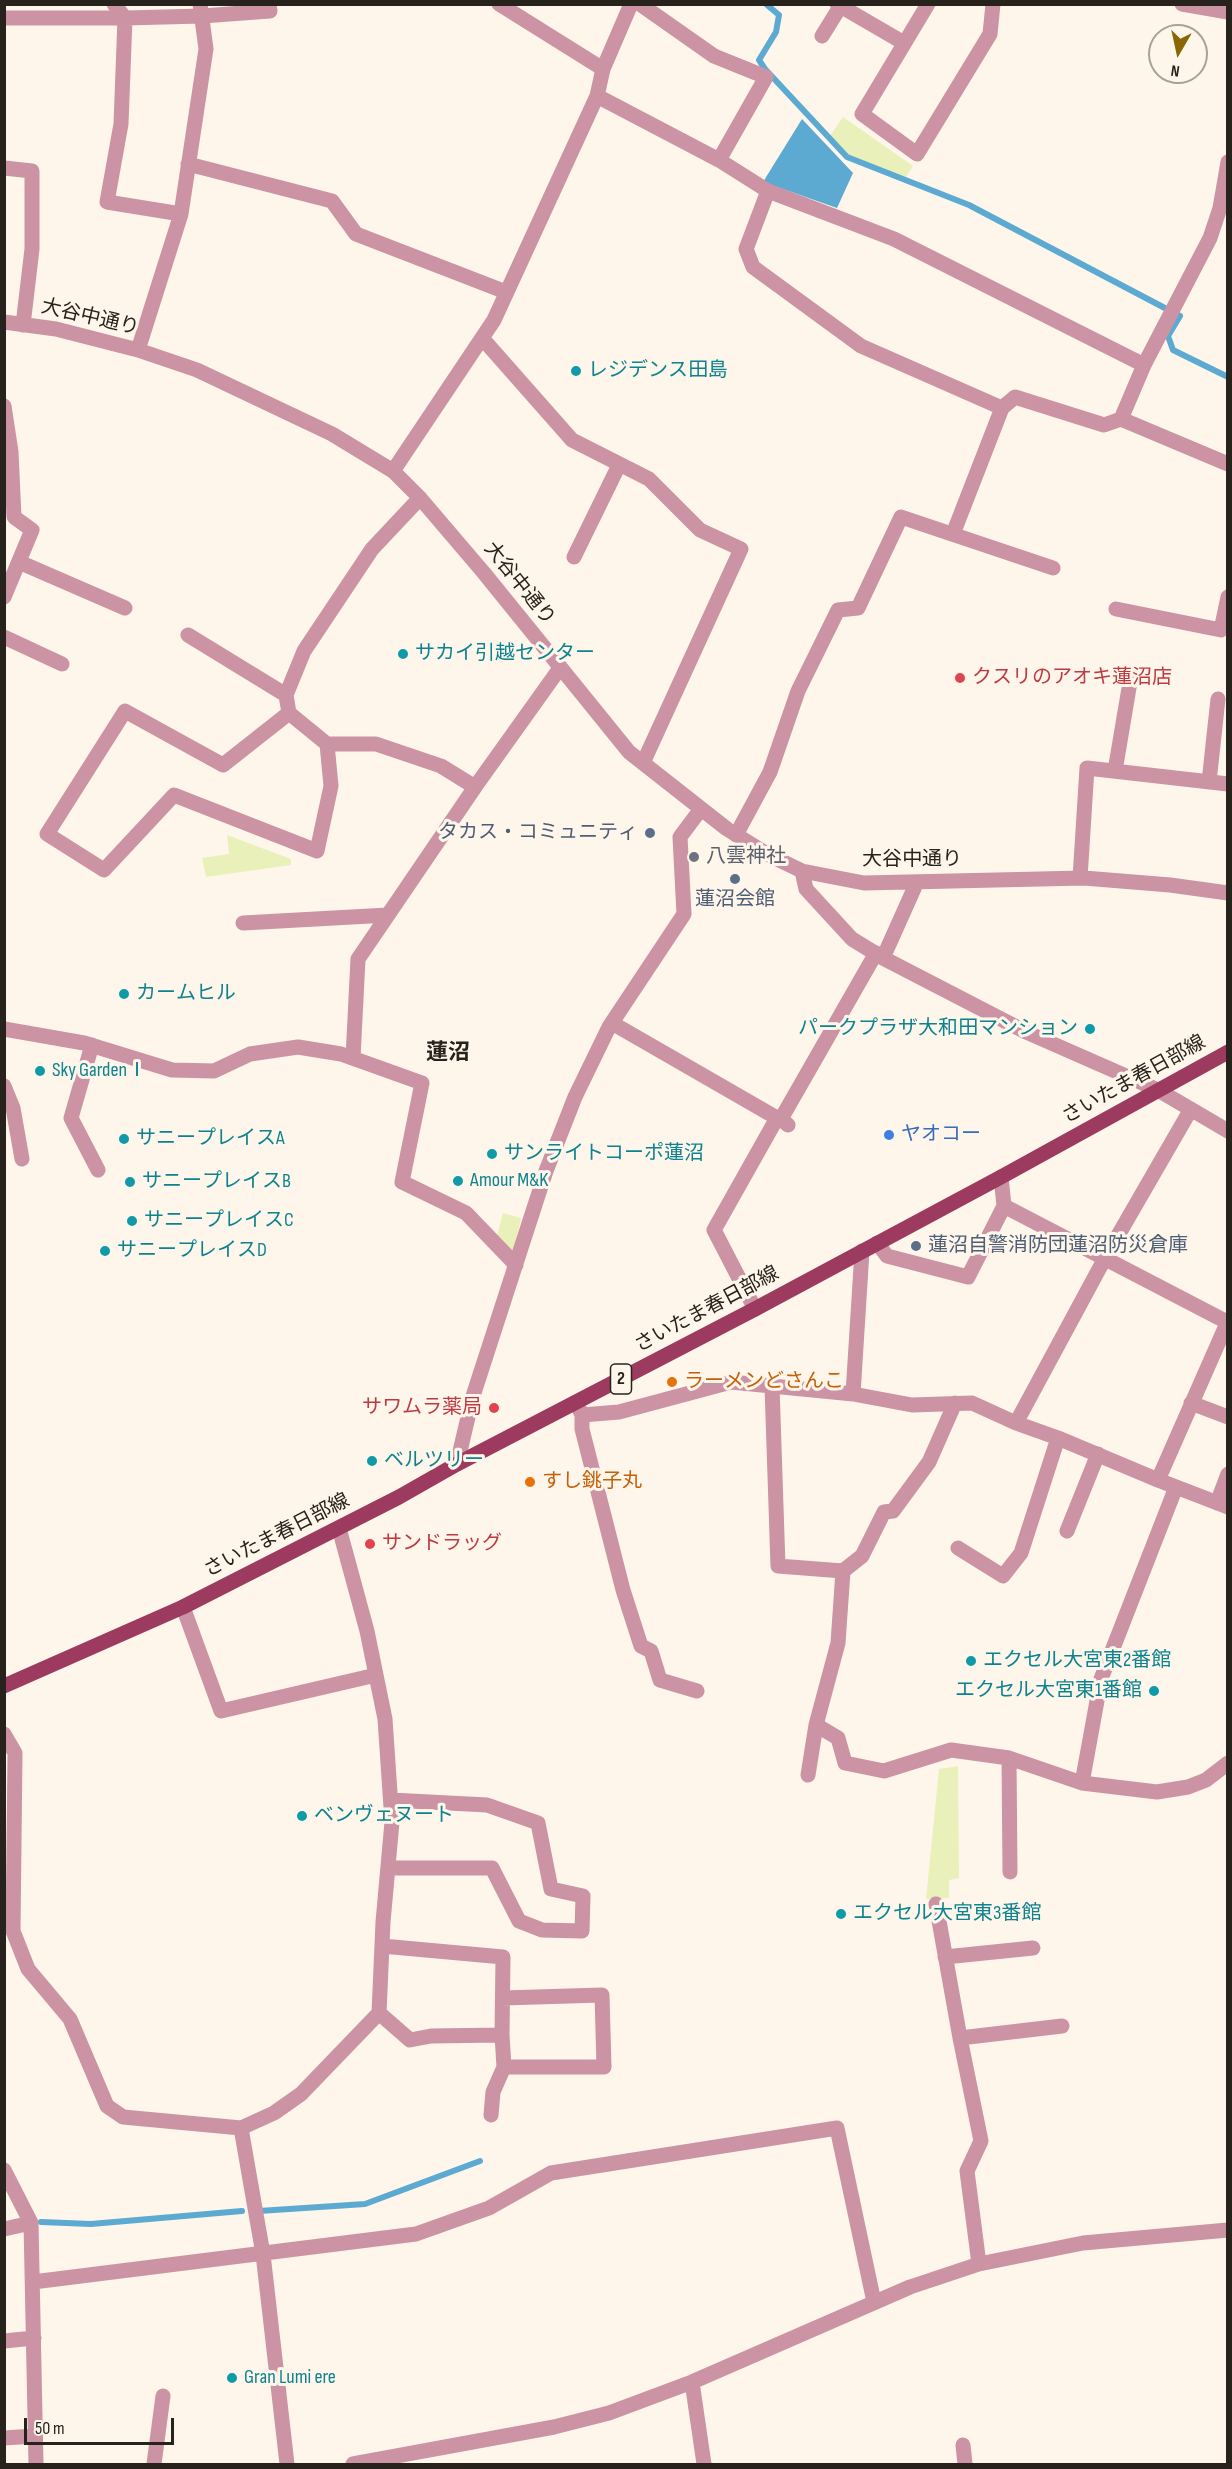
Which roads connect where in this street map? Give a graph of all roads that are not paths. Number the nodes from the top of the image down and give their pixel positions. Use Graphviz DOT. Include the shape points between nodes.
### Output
graph roads {
  1 [pos="114,4"];
  2 [pos="269,4"];
  3 [pos="499,4"];
  4 [pos="632,4"];
  5 [pos="640,4"];
  6 [pos="928,4"];
  7 [pos="993,4"];
  8 [pos="1182,4"];
  9 [pos="838,6"];
  10 [pos="201,10"];
  11 [pos="68,11"];
  12 [pos="1227,12"];
  13 [pos="4,18"];
  14 [pos="125,18"];
  15 [pos="822,36"];
  16 [pos="904,43"];
  17 [pos="603,69"];
  18 [pos="597,96"];
  19 [pos="719,160"];
  20 [pos="1227,162"];
  21 [pos="188,164"];
  22 [pos="4,168"];
  23 [pos="768,191"];
  24 [pos="1224,208"];
  25 [pos="181,214"];
  26 [pos="506,292"];
  27 [pos="4,322"];
  28 [pos="23,325"];
  29 [pos="482,338"];
  30 [pos="138,350"];
  31 [pos="1144,365"];
  32 [pos="4,406"];
  33 [pos="1002,408"];
  34 [pos="1121,419"];
  35 [pos="8,452"];
  36 [pos="1227,464"];
  37 [pos="619,465"];
  38 [pos="393,471"];
  39 [pos="420,498"];
  40 [pos="953,534"];
  41 [pos="574,557"];
  42 [pos="19,562"];
  43 [pos="1053,568"];
  44 [pos="9,576"];
  45 [pos="4,597"];
  46 [pos="1227,597"];
  47 [pos="125,608"];
  48 [pos="1116,609"];
  49 [pos="188,635"];
  50 [pos="4,636"];
  51 [pos="62,664"];
  52 [pos="560,668"];
  53 [pos="1130,682"];
  54 [pos="286,695"];
  55 [pos="1218,699"];
  56 [pos="289,713"];
  57 [pos="327,744"];
  58 [pos="643,764"];
  59 [pos="1115,771"];
  60 [pos="1209,782"];
  61 [pos="1227,784"];
  62 [pos="475,787"];
  63 [pos="701,809"];
  64 [pos="736,835"];
  65 [pos="802,871"];
  66 [pos="1080,878"];
  67 [pos="916,882"];
  68 [pos="1227,893"];
  69 [pos="388,915"];
  70 [pos="243,923"];
  71 [pos="880,956"];
  72 [pos="612,1023"];
  73 [pos="4,1029"];
  74 [pos="92,1045"];
  75 [pos="1227,1052"];
  76 [pos="353,1058"];
  77 [pos="4,1086"];
  78 [pos="1158,1090"];
  79 [pos="1191,1109"];
  80 [pos="788,1125"];
  81 [pos="1227,1131"];
  82 [pos="22,1159"];
  83 [pos="98,1170"];
  84 [pos="1002,1177"];
  85 [pos="1004,1206"];
  86 [pos="877,1243"];
  87 [pos="862,1251"];
  88 [pos="1105,1258"];
  89 [pos="516,1264"];
  90 [pos="755,1309"];
  91 [pos="1227,1321"];
  92 [pos="772,1386"];
  93 [pos="853,1394"];
  94 [pos="955,1403"];
  95 [pos="1191,1403"];
  96 [pos="579,1408"];
  97 [pos="1227,1417"];
  98 [pos="1016,1423"];
  99 [pos="1058,1438"];
  100 [pos="1098,1454"];
  101 [pos="457,1464"];
  102 [pos="1227,1474"];
  103 [pos="1158,1480"];
  104 [pos="1176,1487"];
  105 [pos="1222,1505"];
  106 [pos="339,1528"];
  107 [pos="1067,1531"];
  108 [pos="958,1548"];
  109 [pos="843,1571"];
  110 [pos="183,1607"];
  111 [pos="376,1675"];
  112 [pos="4,1686"];
  113 [pos="697,1691"];
  114 [pos="816,1725"];
  115 [pos="4,1734"];
  116 [pos="1010,1758"];
  117 [pos="1227,1763"];
  118 [pos="808,1775"];
  119 [pos="1082,1783"];
  120 [pos="391,1800"];
  121 [pos="388,1868"];
  122 [pos="1010,1872"];
  123 [pos="936,1904"];
  124 [pos="382,1946"];
  125 [pos="1033,1948"];
  126 [pos="945,1957"];
  127 [pos="502,1998"];
  128 [pos="379,2013"];
  129 [pos="1062,2026"];
  130 [pos="502,2035"];
  131 [pos="960,2038"];
  132 [pos="504,2067"];
  133 [pos="491,2115"];
  134 [pos="241,2128"];
  135 [pos="4,2170"];
  136 [pos="31,2223"];
  137 [pos="4,2229"];
  138 [pos="1227,2230"];
  139 [pos="263,2254"];
  140 [pos="979,2264"];
  141 [pos="33,2282"];
  142 [pos="874,2302"];
  143 [pos="33,2338"];
  144 [pos="4,2341"];
  145 [pos="692,2382"];
  146 [pos="163,2396"];
  147 [pos="35,2436"];
  148 [pos="4,2438"];
  149 [pos="963,2445"];
  150 [pos="36,2464"];
  151 [pos="154,2464"];
  152 [pos="287,2464"];
  153 [pos="353,2464"];
  154 [pos="704,2464"];
  155 [pos="965,2464"];
  1 -- 14 [label="street"];
  2 -- 10 [label="street" via="270,11"];
  3 -- 17 [label="street"];
  4 -- 17 [label="street"];
  5 -- 19 [label="street" via="714,56 766,77"];
  6 -- 16 [label="street"];
  7 -- 16 [label="street" via="990,34 917,154 862,114"];
  8 -- 12 [label="street"];
  9 -- 15 [label="street"];
  9 -- 16 [label="street"];
  10 -- 14 [label="street"];
  10 -- 21 [label="street" via="206,49"];
  11 -- 13 [label="street"];
  11 -- 14 [label="street"];
  14 -- 25 [label="street" via="122,124 107,202"];
  17 -- 18 [label="street"];
  18 -- 19 [label="street"];
  18 -- 26 [label="street"];
  19 -- 23 [label="street"];
  20 -- 24 [label="street"];
  21 -- 25 [label="street"];
  21 -- 26 [label="street" via="332,201 356,234"];
  22 -- 28 [label="street" via="32,171 32,249"];
  23 -- 31 [label="street" via="894,239"];
  23 -- 33 [label="street" via="746,249 753,267 861,346"];
  24 -- 31 [label="street"];
  25 -- 30 [label="street"];
  26 -- 29 [label="street"];
  27 -- 28 [label="street, 大谷中通り"];
  28 -- 30 [label="street, 大谷中通り" via="56,329"];
  29 -- 37 [label="street" via="572,440"];
  29 -- 38 [label="street"];
  30 -- 38 [label="street, 大谷中通り" via="197,370 258,398 332,434"];
  31 -- 34 [label="street"];
  32 -- 35 [label="street"];
  33 -- 34 [label="street" via="1015,397 1104,425"];
  33 -- 40 [label="street"];
  34 -- 36 [label="street"];
  35 -- 42 [label="street" via="14,517 32,530"];
  37 -- 41 [label="street"];
  37 -- 58 [label="street" via="649,479 700,530 741,549"];
  38 -- 39 [label="street, 大谷中通り"];
  39 -- 52 [label="street, 大谷中通り"];
  39 -- 54 [label="street" via="372,549 303,651"];
  40 -- 43 [label="street"];
  40 -- 64 [label="street" via="901,517 858,608 838,610 798,691 770,772"];
  42 -- 44 [label="street"];
  42 -- 47 [label="street"];
  44 -- 45 [label="street"];
  46 -- 48 [label="street" via="1221,630"];
  49 -- 54 [label="street"];
  50 -- 51 [label="street"];
  52 -- 58 [label="street, 大谷中通り"];
  52 -- 62 [label="street"];
  53 -- 59 [label="street"];
  54 -- 56 [label="street"];
  55 -- 60 [label="street"];
  56 -- 57 [label="street"];
  56 -- 57 [label="street" via="223,765 125,711 47,834 104,870 174,795 317,851 331,786"];
  57 -- 62 [label="street" via="376,744 441,766"];
  58 -- 63 [label="street, 大谷中通り"];
  59 -- 60 [label="street"];
  59 -- 66 [label="street" via="1087,768"];
  60 -- 61 [label="street"];
  62 -- 69 [label="street"];
  63 -- 64 [label="street, 大谷中通り"];
  63 -- 72 [label="street" via="680,837 684,914"];
  64 -- 65 [label="street, 大谷中通り"];
  65 -- 67 [label="street, 大谷中通り" via="864,883"];
  65 -- 71 [label="street" via="806,889 852,939"];
  66 -- 67 [label="street, 大谷中通り"];
  66 -- 68 [label="street, 大谷中通り"];
  67 -- 71 [label="street"];
  69 -- 70 [label="street"];
  69 -- 76 [label="street" via="358,959"];
  71 -- 78 [label="street" via="1026,1032"];
  71 -- 80 [label="street" via="781,1119"];
  72 -- 89 [label="street" via="575,1097"];
  72 -- 90 [label="street" via="777,1118 714,1230"];
  73 -- 74 [label="street"];
  74 -- 76 [label="street" via="172,1070 214,1071 250,1054 298,1047"];
  74 -- 83 [label="street" via="71,1118"];
  75 -- 78 [label="main road, さいたま春日部線 / 2"];
  76 -- 89 [label="street" via="422,1083 402,1182 466,1213"];
  77 -- 82 [label="street" via="13,1108"];
  78 -- 79 [label="street"];
  78 -- 84 [label="main road, さいたま春日部線 / 2"];
  79 -- 81 [label="street"];
  79 -- 88 [label="street"];
  84 -- 85 [label="street"];
  84 -- 86 [label="main road, さいたま春日部線 / 2"];
  85 -- 86 [label="street" via="968,1277 887,1256"];
  85 -- 88 [label="street"];
  86 -- 87 [label="main road, さいたま春日部線 / 2"];
  87 -- 90 [label="main road, さいたま春日部線 / 2"];
  87 -- 93 [label="street"];
  88 -- 91 [label="street"];
  88 -- 98 [label="street"];
  89 -- 101 [label="street" via="473,1396"];
  90 -- 96 [label="main road, さいたま春日部線 / 2"];
  91 -- 95 [label="street"];
  92 -- 93 [label="street"];
  92 -- 96 [label="street" via="731,1382 620,1412"];
  92 -- 109 [label="street" via="778,1566"];
  93 -- 94 [label="street" via="912,1405"];
  94 -- 98 [label="street" via="972,1403"];
  94 -- 109 [label="street" via="929,1462 893,1511 884,1512 862,1556"];
  95 -- 97 [label="street"];
  95 -- 103 [label="street"];
  96 -- 101 [label="main road, さいたま春日部線 / 2"];
  96 -- 113 [label="street" via="623,1590 641,1646 651,1651 660,1680"];
  98 -- 99 [label="street"];
  99 -- 100 [label="street"];
  99 -- 108 [label="street" via="1021,1553 1003,1576"];
  100 -- 103 [label="street"];
  100 -- 107 [label="street"];
  101 -- 106 [label="main road, さいたま春日部線 / 2"];
  102 -- 105 [label="street"];
  103 -- 104 [label="street"];
  104 -- 105 [label="street"];
  104 -- 119 [label="street" via="1101,1679"];
  106 -- 110 [label="main road, さいたま春日部線 / 2"];
  106 -- 111 [label="street"];
  109 -- 114 [label="street" via="838,1643"];
  110 -- 111 [label="street" via="221,1711"];
  110 -- 112 [label="main road, さいたま春日部線 / 2"];
  111 -- 120 [label="street" via="385,1719"];
  114 -- 116 [label="street" via="838,1738 845,1763 884,1771 951,1750"];
  114 -- 118 [label="street"];
  115 -- 134 [label="street" via="15,1754 13,1930 28,1969 70,2019 107,2106 123,2117"];
  116 -- 119 [label="street"];
  116 -- 122 [label="street"];
  117 -- 119 [label="street" via="1206,1780 1157,1792"];
  120 -- 121 [label="street"];
  120 -- 121 [label="street" via="487,1805 538,1823 551,1889 583,1896 582,1931 542,1930 519,1921 492,1868"];
  121 -- 124 [label="street"];
  123 -- 126 [label="street"];
  124 -- 127 [label="street" via="503,1957"];
  124 -- 128 [label="street"];
  125 -- 126 [label="street"];
  126 -- 131 [label="street"];
  127 -- 130 [label="street"];
  127 -- 132 [label="street" via="602,1995 604,2067"];
  128 -- 130 [label="street" via="410,2040"];
  128 -- 134 [label="street" via="301,2094 274,2114"];
  129 -- 131 [label="street"];
  130 -- 132 [label="street"];
  131 -- 140 [label="street" via="981,2141 967,2171"];
  132 -- 133 [label="street" via="493,2092"];
  134 -- 139 [label="street"];
  135 -- 136 [label="street"];
  136 -- 137 [label="street"];
  136 -- 141 [label="street"];
  138 -- 140 [label="street" via="1083,2243"];
  139 -- 141 [label="street"];
  139 -- 142 [label="street" via="416,2234 489,2208 551,2173 837,2128"];
  139 -- 152 [label="street"];
  140 -- 142 [label="street"];
  141 -- 143 [label="street"];
  142 -- 145 [label="street"];
  143 -- 144 [label="street"];
  143 -- 147 [label="street"];
  145 -- 153 [label="street" via="609,2413 554,2427"];
  145 -- 154 [label="street"];
  146 -- 151 [label="street"];
  147 -- 148 [label="street"];
  147 -- 150 [label="street"];
  149 -- 155 [label="street"];
}
